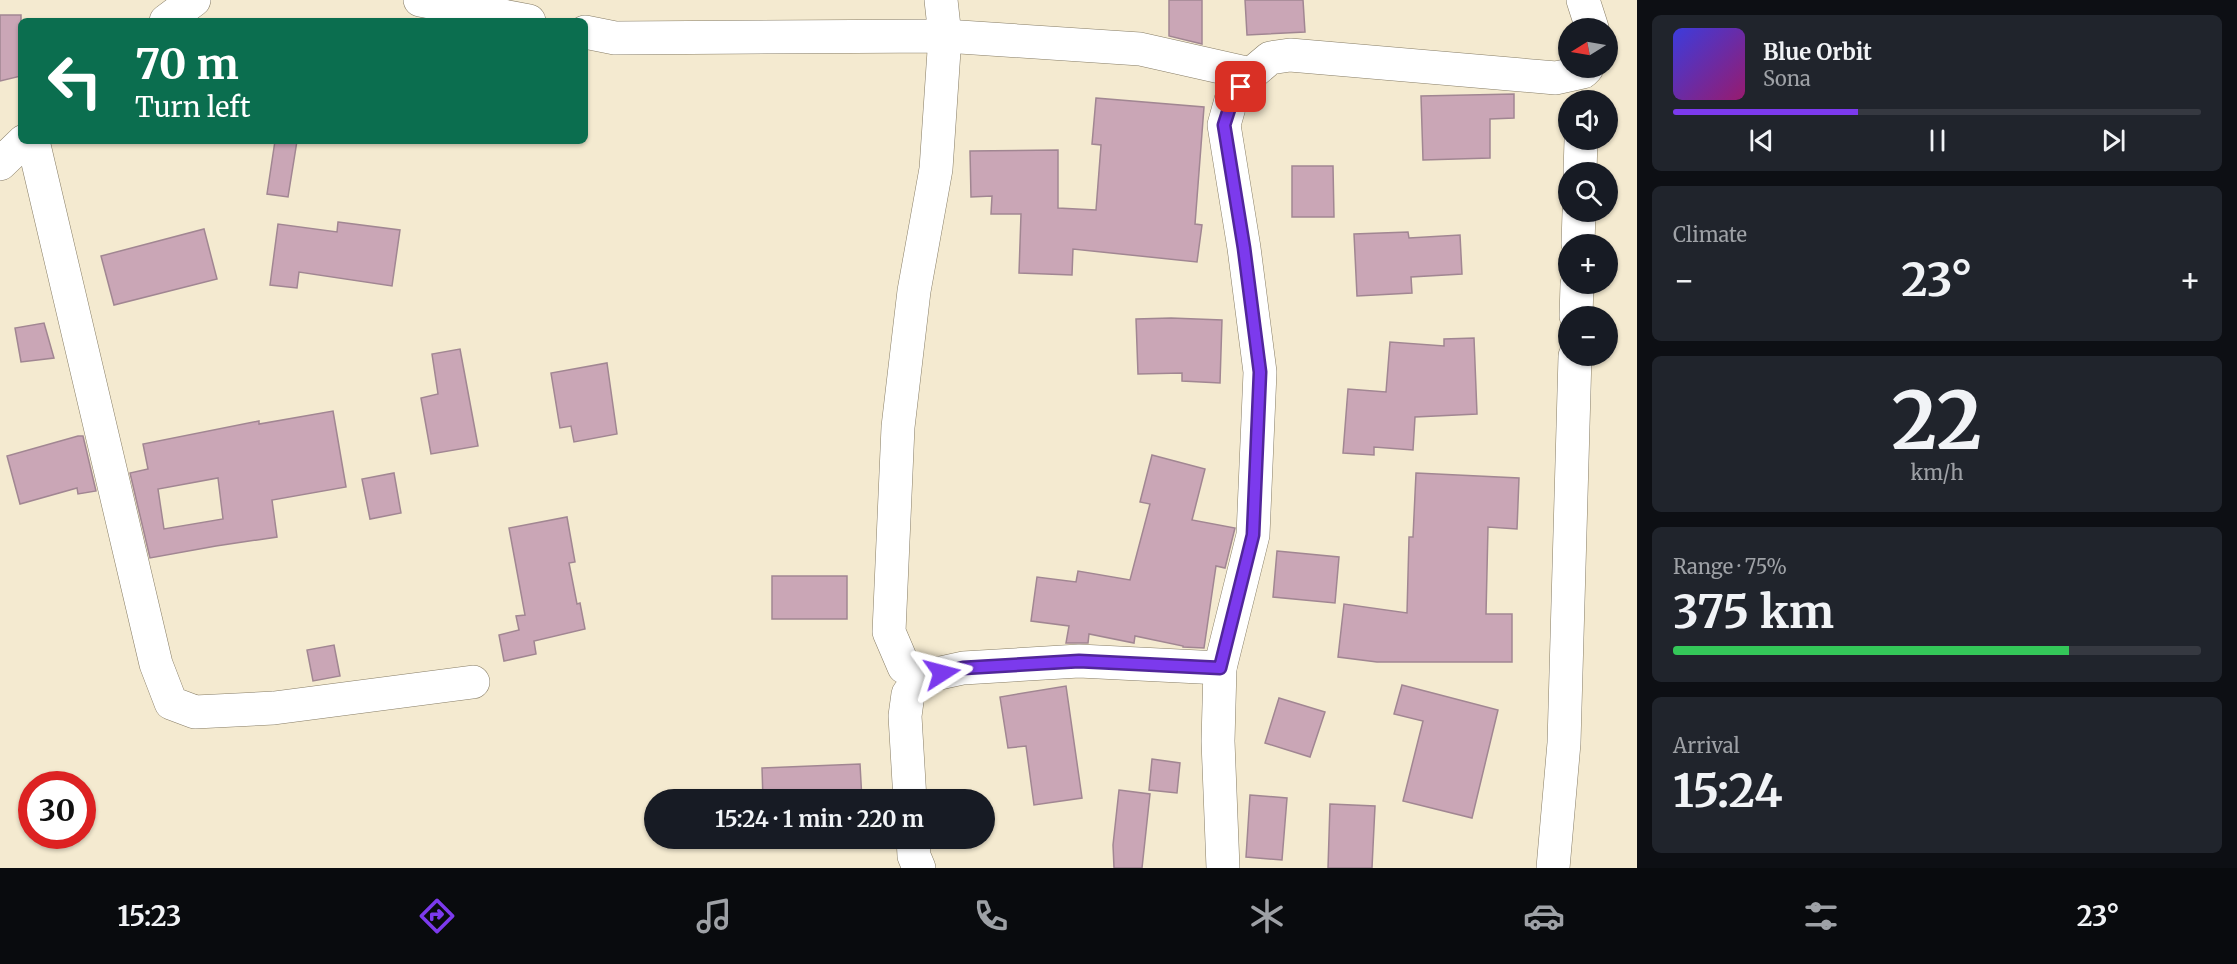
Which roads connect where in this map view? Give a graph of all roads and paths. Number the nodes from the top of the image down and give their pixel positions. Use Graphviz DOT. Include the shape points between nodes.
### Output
graph roads {
  1 [pos="194,0"];
  2 [pos="420,0"];
  3 [pos="941,0"];
  4 [pos="1583,0"];
  5 [pos="170,18"];
  6 [pos="513,18"];
  7 [pos="1589,18"];
  8 [pos="588,33"];
  9 [pos="945,36"];
  10 [pos="1251,74"];
  11 [pos="1584,80"];
  12 [pos="21,144"];
  13 [pos="34,144"];
  14 [pos="0,164"];
  15 [pos="1575,366"];
  16 [pos="1220,668"];
  17 [pos="922,677"];
  18 [pos="472,682"];
  19 [pos="909,789"];
  20 [pos="914,849"];
  21 [pos="919,868"];
  22 [pos="1223,868"];
  23 [pos="1553,868"];
  1 -- 5 [label="street"];
  2 -- 6 [label="street"];
  3 -- 9 [label="street"];
  4 -- 7 [label="street"];
  8 -- 9 [label="street" via="615,38"];
  9 -- 10 [label="street" via="1140,49"];
  9 -- 17 [label="street" via="936,169 914,291 898,427 889,632 904,667"];
  10 -- 11 [label="street" via="1270,58 1290,55"];
  10 -- 16 [label="street" via="1232,100 1224,125 1260,372 1253,535"];
  12 -- 14 [label="street"];
  13 -- 18 [label="street" via="156,664 171,703 195,712 274,708"];
  15 -- 23 [label="street" via="1564,743"];
  16 -- 17 [label="street" via="1079,661 963,668"];
  16 -- 22 [label="street" via="1218,741"];
  17 -- 19 [label="street" via="908,694 904,716"];
  20 -- 21 [label="street"];
}
